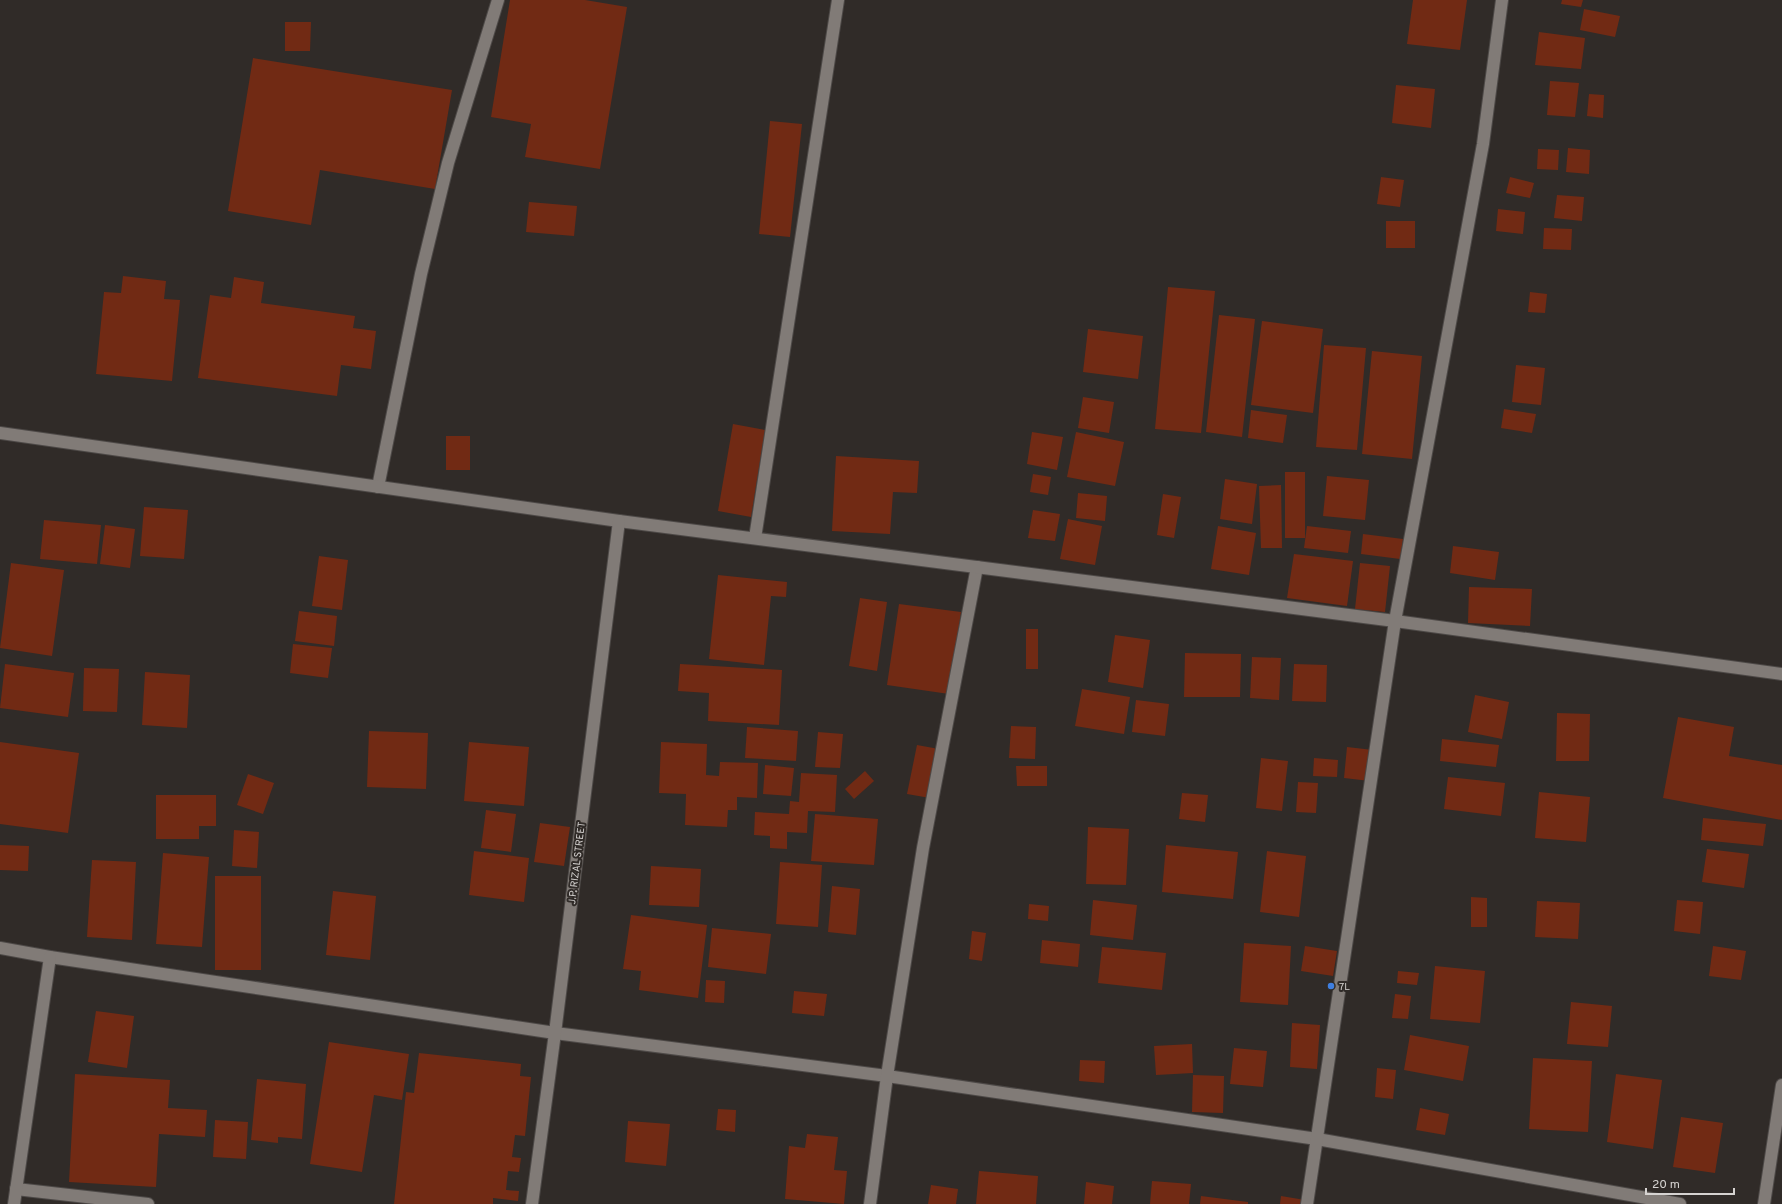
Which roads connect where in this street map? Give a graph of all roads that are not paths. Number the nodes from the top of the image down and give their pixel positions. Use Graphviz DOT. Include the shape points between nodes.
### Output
graph roads {
  1 [pos="498,0"];
  2 [pos="838,0"];
  3 [pos="1502,0"];
  4 [pos="0,433"];
  5 [pos="378,487"];
  6 [pos="619,521"];
  7 [pos="755,538"];
  8 [pos="977,567"];
  9 [pos="1395,621"];
  10 [pos="1782,674"];
  11 [pos="0,948"];
  12 [pos="50,957"];
  13 [pos="555,1033"];
  14 [pos="887,1076"];
  15 [pos="1782,1085"];
  16 [pos="1317,1139"];
  17 [pos="16,1189"];
  18 [pos="14,1204"];
  19 [pos="148,1204"];
  20 [pos="532,1204"];
  21 [pos="870,1204"];
  22 [pos="1307,1204"];
  23 [pos="1680,1204"];
  24 [pos="1764,1204"];
  1 -- 5 [label="street" via="448,163 421,274"];
  2 -- 7 [label="street"];
  3 -- 9 [label="street" via="1483,144"];
  4 -- 5 [label="street"];
  5 -- 6 [label="street"];
  6 -- 7 [label="street"];
  6 -- 13 [label="street, J.P. RIZAL STREET"];
  7 -- 8 [label="street"];
  8 -- 9 [label="street"];
  8 -- 14 [label="street" via="923,848"];
  9 -- 10 [label="street"];
  9 -- 16 [label="street"];
  11 -- 12 [label="street"];
  12 -- 13 [label="street"];
  12 -- 17 [label="street"];
  13 -- 14 [label="street"];
  13 -- 20 [label="street, J.P. RIZAL STREET"];
  14 -- 16 [label="street"];
  14 -- 21 [label="street"];
  15 -- 24 [label="street"];
  16 -- 22 [label="street"];
  16 -- 23 [label="street"];
  17 -- 18 [label="street"];
  17 -- 19 [label="street"];
}
